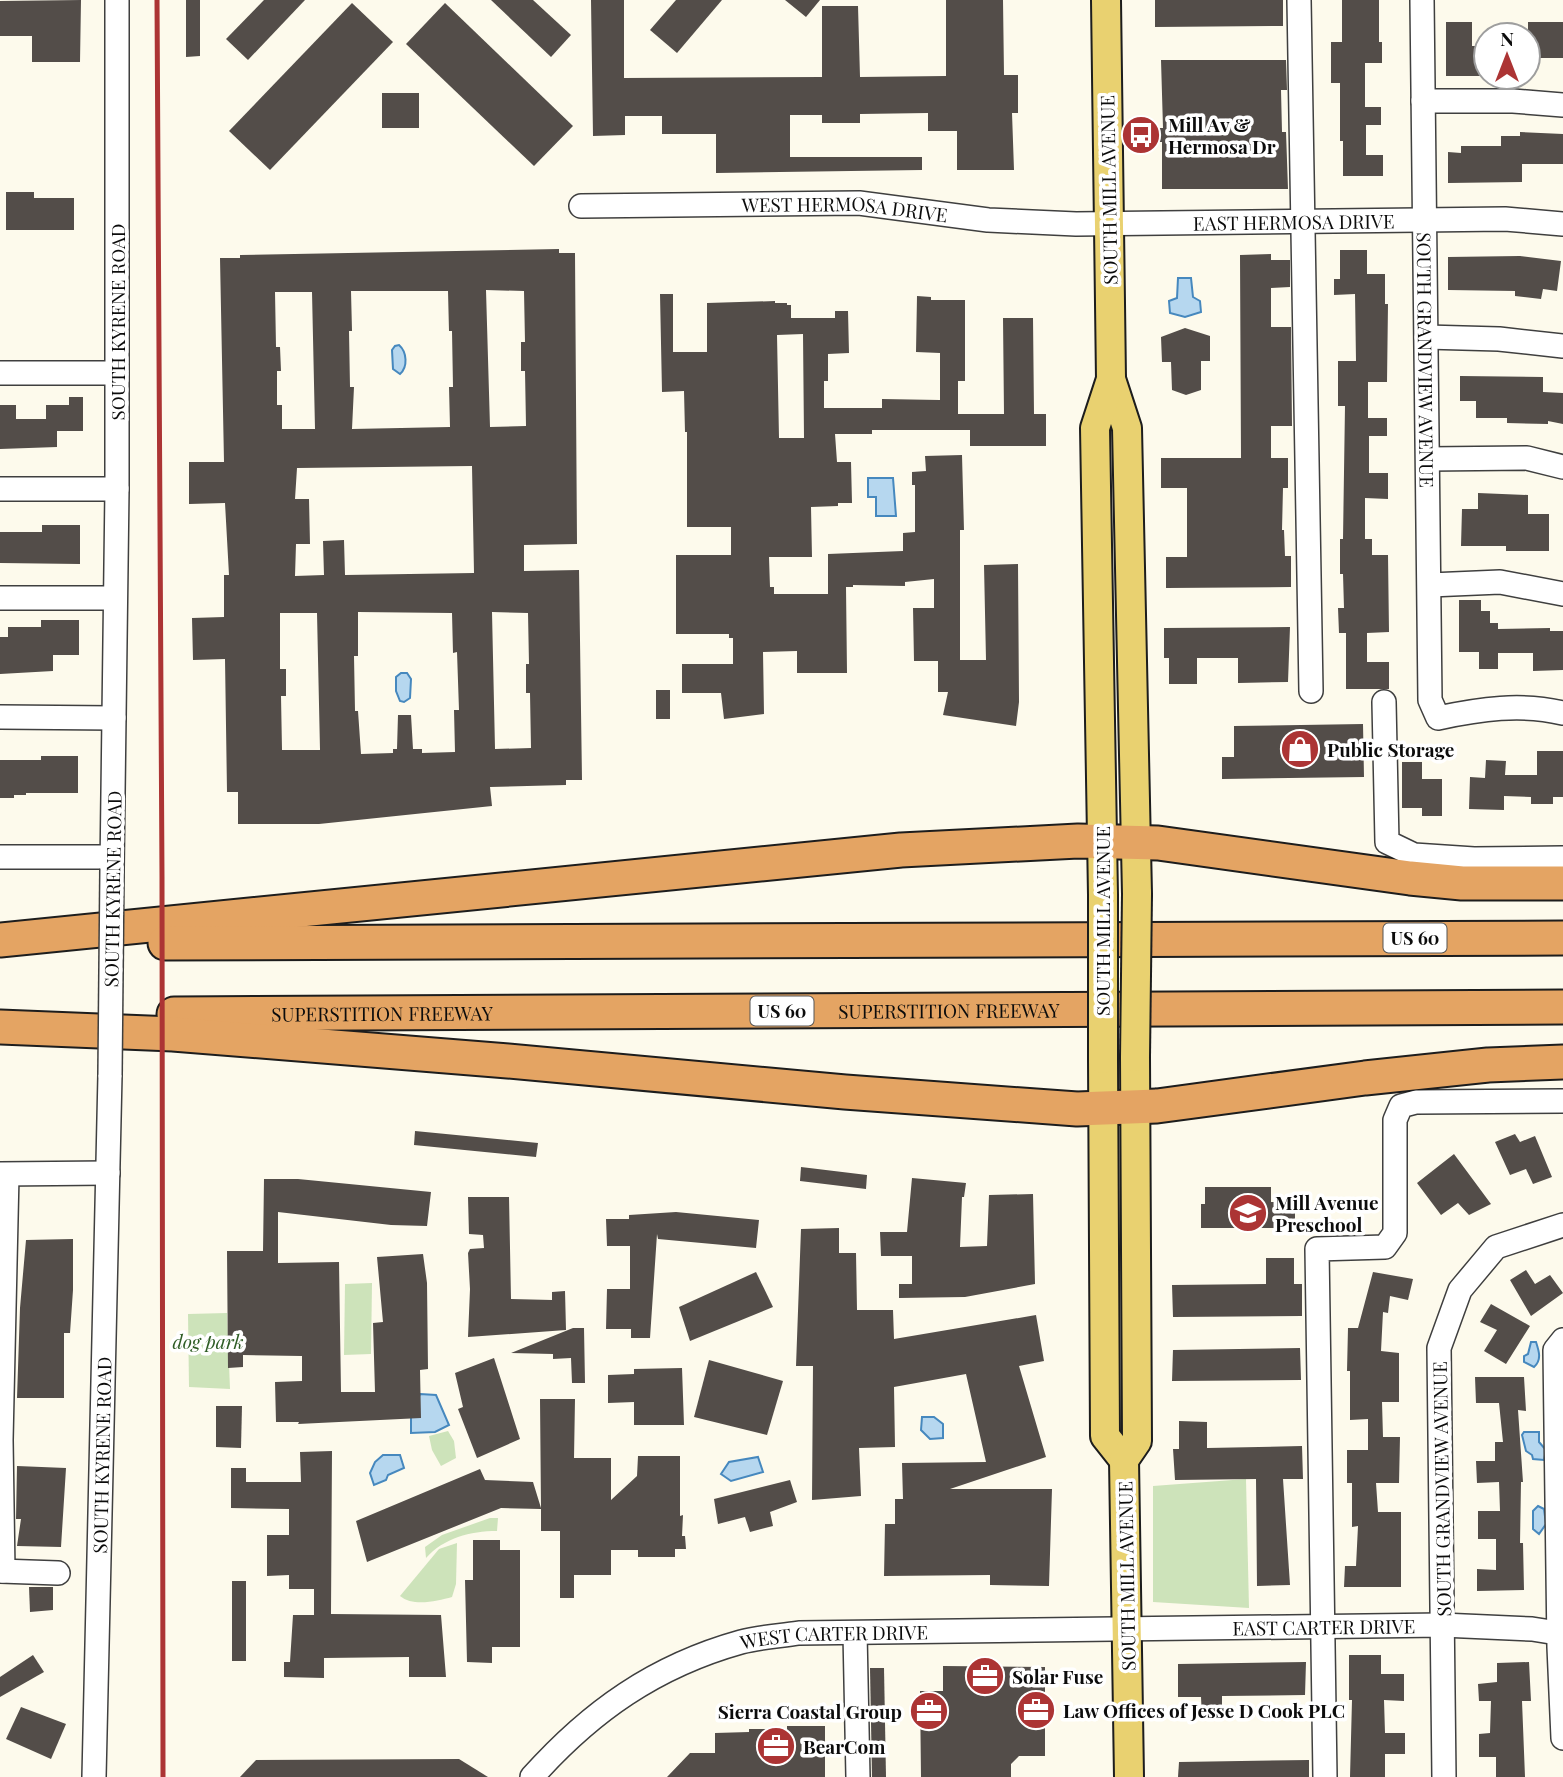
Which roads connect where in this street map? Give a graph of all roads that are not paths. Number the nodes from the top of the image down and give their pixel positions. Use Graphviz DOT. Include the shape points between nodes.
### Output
graph roads {
  1 [pos="117,0"];
  2 [pos="1105,0"];
  3 [pos="1299,0"];
  4 [pos="1422,0"];
  5 [pos="1423,101"];
  6 [pos="1563,105"];
  7 [pos="581,206"];
  8 [pos="1424,220"];
  9 [pos="1304,221"];
  10 [pos="1108,223"];
  11 [pos="1563,224"];
  12 [pos="1426,337"];
  13 [pos="1563,346"];
  14 [pos="0,373"];
  15 [pos="117,373"];
  16 [pos="1111,379"];
  17 [pos="1428,459"];
  18 [pos="1563,467"];
  19 [pos="0,489"];
  20 [pos="117,489"];
  21 [pos="1430,585"];
  22 [pos="1563,594"];
  23 [pos="0,598"];
  24 [pos="115,598"];
  25 [pos="1311,691"];
  26 [pos="1384,702"];
  27 [pos="1563,713"];
  28 [pos="0,717"];
  29 [pos="114,718"];
  30 [pos="1102,842"];
  31 [pos="1136,842"];
  32 [pos="0,857"];
  33 [pos="1563,858"];
  34 [pos="113,863"];
  35 [pos="1563,883"];
  36 [pos="1563,938"];
  37 [pos="0,942"];
  38 [pos="1563,1007"];
  39 [pos="0,1015"];
  40 [pos="0,1027"];
  41 [pos="1563,1062"];
  42 [pos="1563,1101"];
  43 [pos="1119,1108"];
  44 [pos="108,1172"];
  45 [pos="4,1175"];
  46 [pos="1563,1225"];
  47 [pos="3,1305"];
  48 [pos="1563,1340"];
  49 [pos="1,1440"];
  50 [pos="1,1571"];
  51 [pos="58,1573"];
  52 [pos="1442,1625"];
  53 [pos="1323,1626"];
  54 [pos="1127,1629"];
  55 [pos="855,1633"];
  56 [pos="1561,1634"];
  57 [pos="1563,1738"];
  58 [pos="94,1777"];
  59 [pos="532,1777"];
  60 [pos="858,1777"];
  61 [pos="1129,1777"];
  62 [pos="1325,1777"];
  63 [pos="1444,1777"];
  1 -- 15 [label="street, SOUTH KYRENE ROAD"];
  2 -- 10 [label="main road, SOUTH MILL AVENUE"];
  3 -- 9 [label="street"];
  4 -- 5 [label="street, SOUTH GRANDVIEW AVENUE"];
  5 -- 6 [label="street"];
  5 -- 8 [label="street, SOUTH GRANDVIEW AVENUE"];
  7 -- 10 [label="street, WEST HERMOSA DRIVE" via="859,203 988,220"];
  8 -- 9 [label="street, EAST HERMOSA DRIVE"];
  8 -- 11 [label="street, EAST HERMOSA DRIVE"];
  8 -- 12 [label="street, SOUTH GRANDVIEW AVENUE"];
  9 -- 10 [label="street, EAST HERMOSA DRIVE"];
  9 -- 25 [label="street"];
  10 -- 16 [label="main road, SOUTH MILL AVENUE"];
  12 -- 13 [label="street"];
  12 -- 17 [label="street, SOUTH GRANDVIEW AVENUE"];
  14 -- 15 [label="street"];
  15 -- 20 [label="street, SOUTH KYRENE ROAD"];
  16 -- 30 [label="main road, SOUTH MILL AVENUE" via="1095,428"];
  16 -- 31 [label="main road, SOUTH MILL AVENUE" via="1128,428"];
  17 -- 18 [label="street" via="1527,458"];
  17 -- 21 [label="street, SOUTH GRANDVIEW AVENUE"];
  19 -- 20 [label="street"];
  20 -- 24 [label="street, SOUTH KYRENE ROAD"];
  21 -- 22 [label="street" via="1500,582"];
  21 -- 27 [label="street, SOUTH GRANDVIEW AVENUE" via="1430,701 1438,718 1484,708 1545,708"];
  23 -- 24 [label="street"];
  24 -- 29 [label="street, SOUTH KYRENE ROAD"];
  26 -- 33 [label="street" via="1387,842 1413,855"];
  28 -- 29 [label="street"];
  29 -- 34 [label="street, SOUTH KYRENE ROAD"];
  30 -- 31 [label="highway"];
  30 -- 37 [label="highway" via="901,850"];
  30 -- 43 [label="main road, SOUTH MILL AVENUE, bridge" via="1103,1059"];
  31 -- 35 [label="highway" via="1462,883"];
  31 -- 43 [label="main road, SOUTH MILL AVENUE, bridge" via="1135,1057"];
  32 -- 34 [label="street"];
  34 -- 44 [label="street, SOUTH KYRENE ROAD, bridge"];
  36 -- 37 [label="highway, US 60"];
  38 -- 39 [label="highway, SUPERSTITION FREEWAY / US 60"];
  40 -- 43 [label="highway" via="173,1034 845,1092"];
  41 -- 43 [label="highway" via="1488,1065"];
  42 -- 53 [label="street" via="1416,1102 1401,1106 1395,1120 1395,1233 1385,1247 1317,1250"];
  43 -- 54 [label="main road, SOUTH MILL AVENUE" via="1138,1441 1124,1460"];
  44 -- 45 [label="street"];
  44 -- 58 [label="street, SOUTH KYRENE ROAD"];
  45 -- 47 [label="street"];
  46 -- 52 [label="street, SOUTH GRANDVIEW AVENUE" via="1496,1247 1460,1290 1439,1348"];
  47 -- 49 [label="street"];
  48 -- 56 [label="street" via="1555,1350"];
  49 -- 50 [label="street"];
  50 -- 51 [label="street"];
  52 -- 53 [label="street, EAST CARTER DRIVE"];
  52 -- 56 [label="street, EAST CARTER DRIVE"];
  52 -- 63 [label="street, SOUTH GRANDVIEW AVENUE"];
  53 -- 54 [label="street, EAST CARTER DRIVE"];
  53 -- 62 [label="street"];
  54 -- 55 [label="street, WEST CARTER DRIVE"];
  54 -- 61 [label="main road, SOUTH MILL AVENUE"];
  55 -- 59 [label="street, WEST CARTER DRIVE" via="799,1633 696,1657 618,1698 568,1737"];
  55 -- 60 [label="street"];
  56 -- 57 [label="street"];
}
